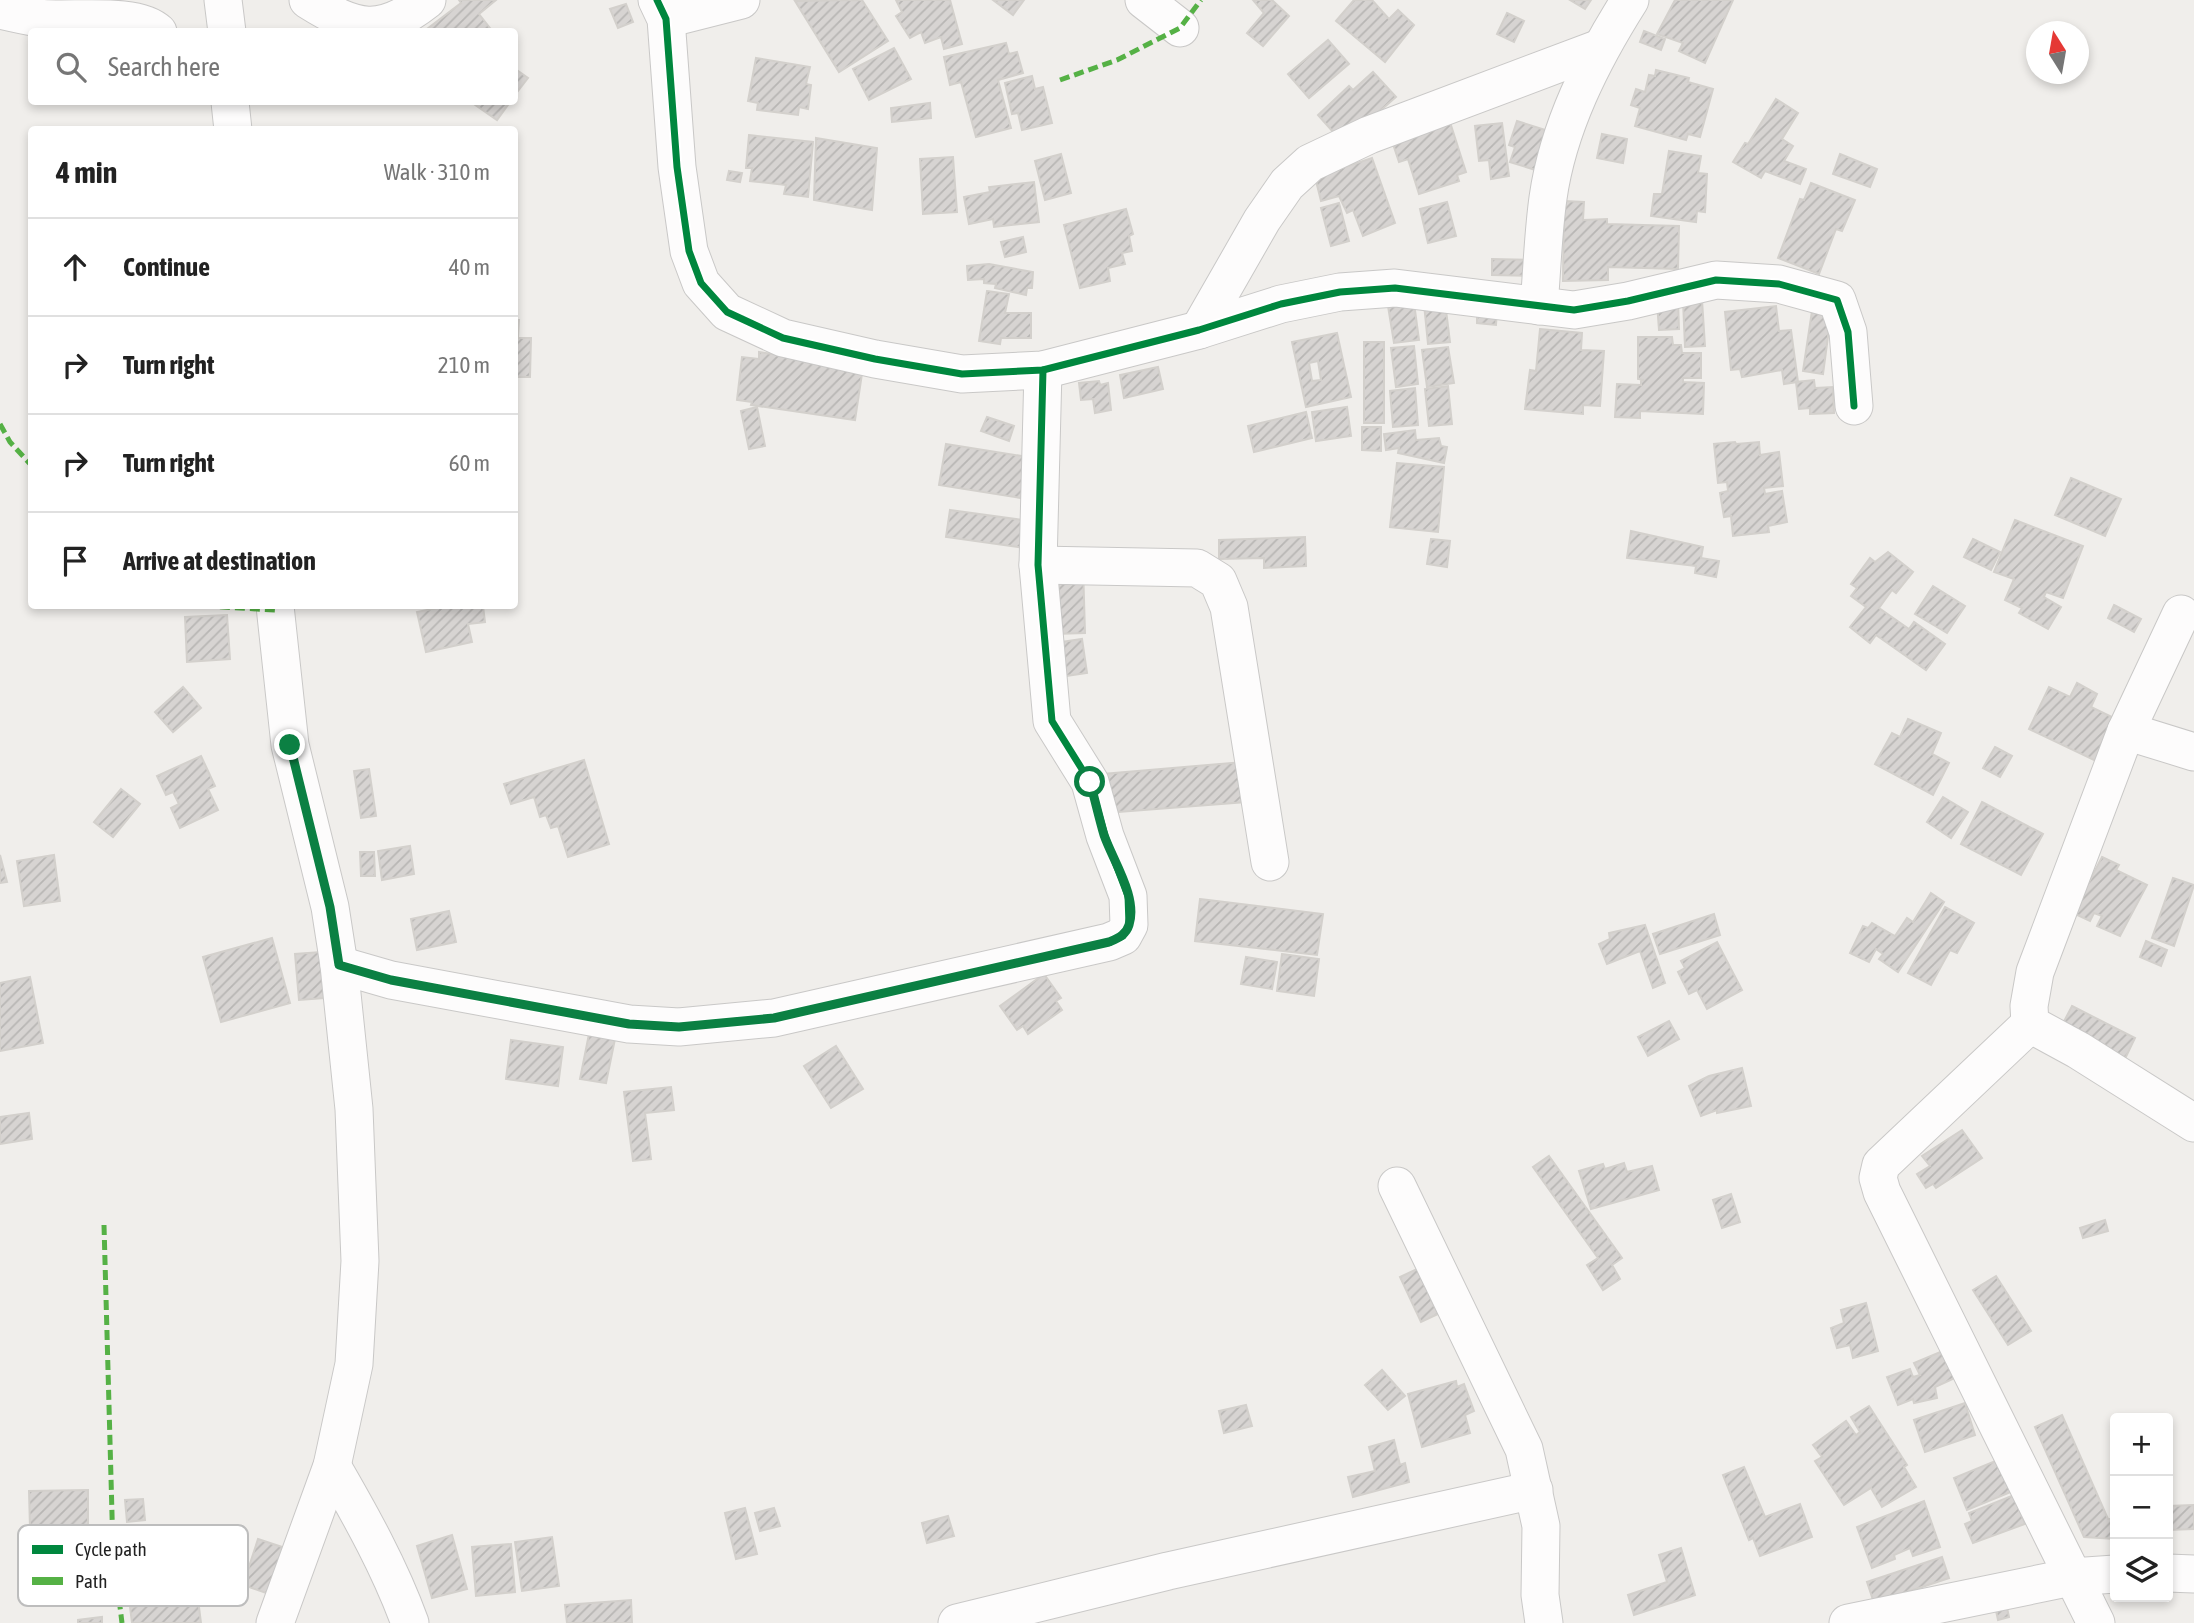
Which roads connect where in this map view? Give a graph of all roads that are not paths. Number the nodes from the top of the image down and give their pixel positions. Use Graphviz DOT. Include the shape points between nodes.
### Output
graph roads {
  1 [pos="223,0"];
  2 [pos="309,0"];
  3 [pos="427,0"];
  4 [pos="741,0"];
  5 [pos="1144,0"];
  6 [pos="1630,0"];
  7 [pos="661,9"];
  8 [pos="0,10"];
  9 [pos="155,28"];
  10 [pos="226,28"];
  11 [pos="1180,28"];
  12 [pos="1600,48"];
  13 [pos="1539,306"];
  14 [pos="1199,330"];
  15 [pos="1043,370"];
  16 [pos="1854,406"];
  17 [pos="1038,565"];
  18 [pos="275,609"];
  19 [pos="2181,614"];
  20 [pos="2126,731"];
  21 [pos="2194,752"];
  22 [pos="1270,863"];
  23 [pos="339,965"];
  24 [pos="2030,1024"];
  25 [pos="2194,1123"];
  26 [pos="1397,1186"];
  27 [pos="332,1466"];
  28 [pos="1534,1490"];
  29 [pos="2173,1573"];
  30 [pos="2110,1574"];
  31 [pos="2194,1574"];
  32 [pos="2072,1577"];
  33 [pos="275,1623"];
  34 [pos="410,1623"];
  35 [pos="957,1623"];
  36 [pos="1544,1623"];
  37 [pos="1848,1623"];
  38 [pos="2096,1623"];
  1 -- 10 [label="street"];
  2 -- 3 [label="street" via="337,18 361,26 386,26"];
  4 -- 7 [label="street"];
  5 -- 11 [label="street"];
  6 -- 12 [label="street"];
  7 -- 15 [label="street" via="689,251 701,283 727,312 783,338 875,359 962,374"];
  8 -- 9 [label="street" via="38,18 134,20"];
  12 -- 13 [label="street" via="1570,114 1548,196"];
  12 -- 14 [label="street" via="1382,130 1310,163 1287,184 1262,220"];
  13 -- 14 [label="street" via="1395,288 1282,304"];
  13 -- 16 [label="street" via="1574,310 1716,280 1779,284 1837,300 1849,332"];
  14 -- 15 [label="street"];
  15 -- 17 [label="street"];
  17 -- 22 [label="street" via="1197,568 1218,581 1229,607"];
  17 -- 23 [label="street" via="1052,721 1090,782 1128,896 1131,914 1123,936 774,1018 700,1026 629,1024 391,980"];
  18 -- 23 [label="street" via="290,745 330,907"];
  19 -- 20 [label="street"];
  20 -- 21 [label="street"];
  20 -- 24 [label="street" via="2035,972"];
  23 -- 27 [label="street" via="354,1110 360,1261 354,1364"];
  24 -- 25 [label="street"];
  24 -- 32 [label="street" via="1881,1165 1878,1178"];
  26 -- 28 [label="street" via="1524,1449"];
  27 -- 33 [label="street"];
  27 -- 34 [label="street"];
  28 -- 35 [label="street"];
  28 -- 36 [label="street" via="1541,1526"];
  29 -- 31 [label="street"];
  30 -- 32 [label="street"];
  32 -- 37 [label="street"];
  32 -- 38 [label="street"];
}
